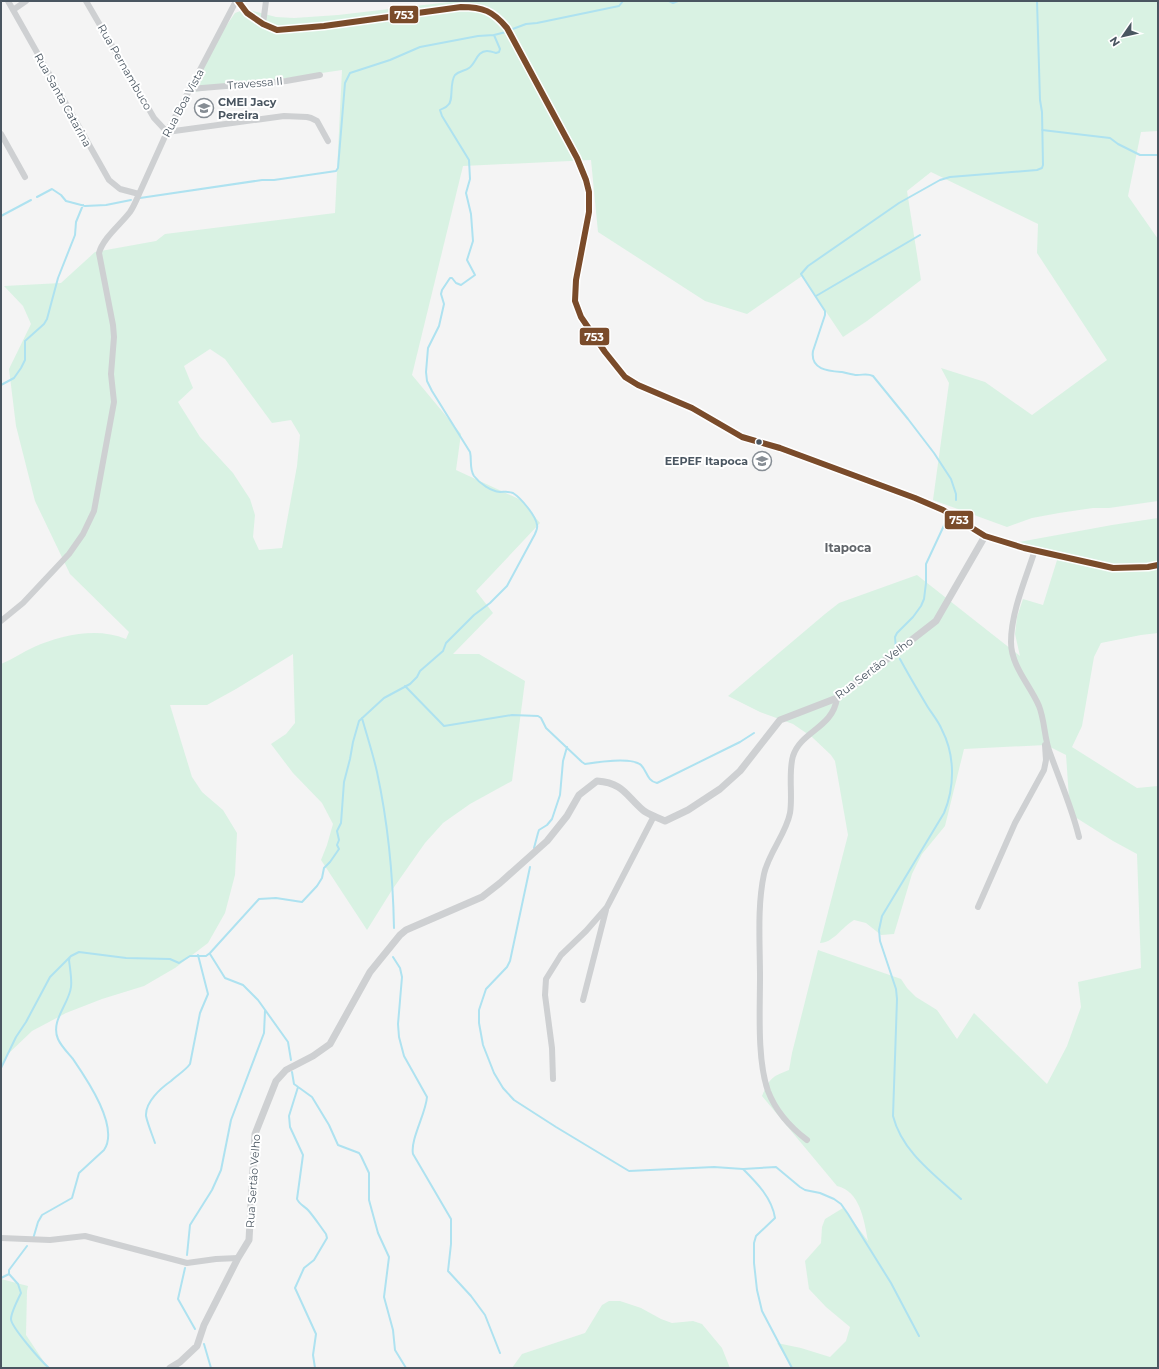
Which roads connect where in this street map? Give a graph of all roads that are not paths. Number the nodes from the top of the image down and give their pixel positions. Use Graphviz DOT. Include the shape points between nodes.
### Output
graph roads {
  1 [pos="8,1"];
  2 [pos="26,1"];
  3 [pos="86,1"];
  4 [pos="237,1"];
  5 [pos="266,1"];
  6 [pos="13,10"];
  7 [pos="263,24"];
  8 [pos="320,75"];
  9 [pos="190,89"];
  10 [pos="167,132"];
  11 [pos="1,134"];
  12 [pos="328,141"];
  13 [pos="25,177"];
  14 [pos="139,194"];
  15 [pos="985,536"];
  16 [pos="1035,550"];
  17 [pos="1158,565"];
  18 [pos="1,622"];
  19 [pos="837,698"];
  20 [pos="1045,737"];
  21 [pos="654,816"];
  22 [pos="1080,837"];
  23 [pos="607,907"];
  24 [pos="978,908"];
  25 [pos="583,1000"];
  26 [pos="553,1079"];
  27 [pos="807,1140"];
  28 [pos="1,1238"];
  29 [pos="238,1258"];
  30 [pos="170,1368"];
  1 -- 6 [label="street, Rua Santa Catarina"];
  2 -- 6 [label="street"];
  3 -- 10 [label="street, Rua Pernambuco" via="154,118"];
  4 -- 7 [label="street" via="247,13"];
  4 -- 9 [label="street, Rua Boa Vista"];
  5 -- 7 [label="street"];
  6 -- 14 [label="street, Rua Santa Catarina" via="109,180 115,187"];
  7 -- 15 [label="street" via="284,30 460,7 474,6 489,10 512,36 586,180 589,212 576,280 575,301 584,321 625,377 692,408 742,437 780,448 922,501 943,510"];
  8 -- 9 [label="street, Travessa II" via="286,81"];
  9 -- 10 [label="street, Rua Boa Vista"];
  10 -- 12 [label="street" via="284,116 307,117 318,121"];
  10 -- 14 [label="street, Rua Boa Vista"];
  11 -- 13 [label="street"];
  14 -- 18 [label="street, Rua Boa Vista" via="131,211 104,243 99,253 113,325 111,374 114,402 94,510 83,534 69,554 23,603"];
  15 -- 16 [label="street"];
  15 -- 19 [label="street, Rua Sertão Velho" via="936,621"];
  16 -- 17 [label="street" via="1113,568"];
  16 -- 20 [label="street" via="1017,608 1011,643 1015,662 1039,706"];
  19 -- 21 [label="street, Rua Sertão Velho" via="780,720 740,771 720,790 665,821"];
  19 -- 27 [label="street" via="829,718 800,743 794,756 790,812 766,865 760,923 760,1039 764,1076 778,1111 791,1127"];
  20 -- 22 [label="street"];
  20 -- 24 [label="street" via="1044,770 1015,823"];
  21 -- 23 [label="street"];
  21 -- 29 [label="street, Rua Sertão Velho" via="645,812 621,787 597,781 579,795 567,816 547,841 524,864 482,897 400,934 370,972 330,1044 286,1070 276,1081 255,1134 249,1240"];
  23 -- 25 [label="street"];
  23 -- 26 [label="street" via="561,955 546,979 545,995"];
  28 -- 29 [label="street" via="50,1240 85,1236 187,1263"];
  29 -- 30 [label="street, Rua Sertão Velho" via="204,1326 197,1346"];
}
